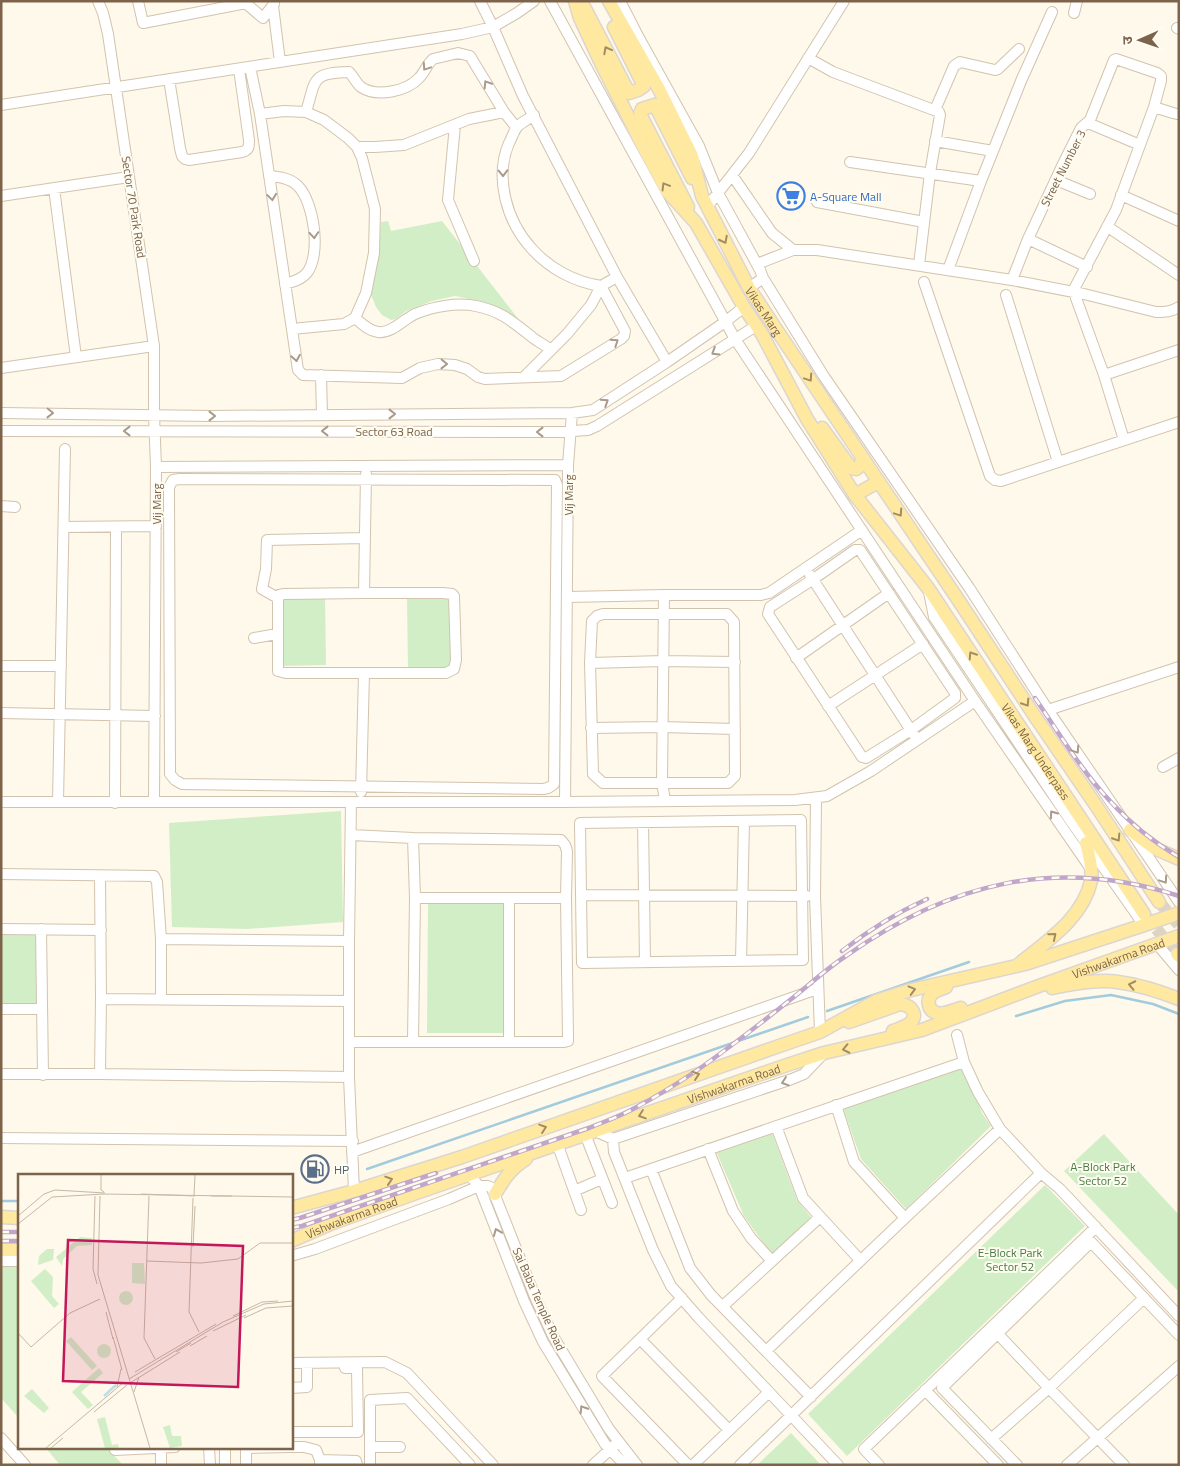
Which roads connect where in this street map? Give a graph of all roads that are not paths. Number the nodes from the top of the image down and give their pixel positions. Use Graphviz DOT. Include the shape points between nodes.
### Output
graph roads {
  1 [pos="98,1"];
  2 [pos="138,1"];
  3 [pos="480,1"];
  4 [pos="534,1"];
  5 [pos="550,1"];
  6 [pos="575,1"];
  7 [pos="581,1"];
  8 [pos="601,1"];
  9 [pos="609,1"];
  10 [pos="620,1"];
  11 [pos="844,1"];
  12 [pos="1077,1"];
  13 [pos="244,2"];
  14 [pos="275,4"];
  15 [pos="1052,12"];
  16 [pos="1074,13"];
  17 [pos="493,26"];
  18 [pos="1019,49"];
  19 [pos="808,58"];
  20 [pos="280,62"];
  21 [pos="250,67"];
  22 [pos="239,69"];
  23 [pos="170,79"];
  24 [pos="115,88"];
  25 [pos="1,105"];
  26 [pos="1154,107"];
  27 [pos="934,110"];
  28 [pos="306,112"];
  29 [pos="504,112"];
  30 [pos="260,114"];
  31 [pos="1178,114"];
  32 [pos="534,115"];
  33 [pos="1088,123"];
  34 [pos="455,125"];
  35 [pos="516,127"];
  36 [pos="935,141"];
  37 [pos="1140,145"];
  38 [pos="356,147"];
  39 [pos="993,151"];
  40 [pos="850,162"];
  41 [pos="930,173"];
  42 [pos="732,175"];
  43 [pos="269,176"];
  44 [pos="129,177"];
  45 [pos="1056,180"];
  46 [pos="981,181"];
  47 [pos="54,188"];
  48 [pos="718,193"];
  49 [pos="1090,194"];
  50 [pos="1122,195"];
  51 [pos="1,196"];
  52 [pos="705,202"];
  53 [pos="817,202"];
  54 [pos="1179,221"];
  55 [pos="924,222"];
  56 [pos="696,223"];
  57 [pos="1108,227"];
  58 [pos="1028,239"];
  59 [pos="793,250"];
  60 [pos="474,262"];
  61 [pos="757,264"];
  62 [pos="919,265"];
  63 [pos="1087,267"];
  64 [pos="948,270"];
  65 [pos="1179,275"];
  66 [pos="617,277"];
  67 [pos="763,278"];
  68 [pos="1012,280"];
  69 [pos="924,282"];
  70 [pos="285,284"];
  71 [pos="601,286"];
  72 [pos="749,288"];
  73 [pos="1006,294"];
  74 [pos="1074,294"];
  75 [pos="1179,306"];
  76 [pos="744,307"];
  77 [pos="355,318"];
  78 [pos="725,322"];
  79 [pos="756,326"];
  80 [pos="292,329"];
  81 [pos="735,339"];
  82 [pos="154,346"];
  83 [pos="551,350"];
  84 [pos="1179,350"];
  85 [pos="76,357"];
  86 [pos="667,362"];
  87 [pos="1,368"];
  88 [pos="321,375"];
  89 [pos="1104,375"];
  90 [pos="524,377"];
  91 [pos="1,413"];
  92 [pos="572,413"];
  93 [pos="154,415"];
  94 [pos="322,415"];
  95 [pos="807,419"];
  96 [pos="1179,422"];
  97 [pos="1,431"];
  98 [pos="155,431"];
  99 [pos="571,431"];
  100 [pos="1124,440"];
  101 [pos="64,449"];
  102 [pos="862,458"];
  103 [pos="1058,462"];
  104 [pos="156,466"];
  105 [pos="366,466"];
  106 [pos="568,466"];
  107 [pos="366,480"];
  108 [pos="878,482"];
  109 [pos="855,496"];
  110 [pos="1,506"];
  111 [pos="15,507"];
  112 [pos="156,526"];
  113 [pos="64,527"];
  114 [pos="116,527"];
  115 [pos="862,530"];
  116 [pos="365,538"];
  117 [pos="805,568"];
  118 [pos="812,580"];
  119 [pos="928,588"];
  120 [pos="970,589"];
  121 [pos="364,593"];
  122 [pos="889,593"];
  123 [pos="664,595"];
  124 [pos="568,597"];
  125 [pos="278,598"];
  126 [pos="957,598"];
  127 [pos="664,614"];
  128 [pos="842,625"];
  129 [pos="277,634"];
  130 [pos="254,638"];
  131 [pos="923,644"];
  132 [pos="796,658"];
  133 [pos="663,662"];
  134 [pos="735,662"];
  135 [pos="590,663"];
  136 [pos="1,666"];
  137 [pos="61,666"];
  138 [pos="1179,667"];
  139 [pos="364,673"];
  140 [pos="875,675"];
  141 [pos="975,701"];
  142 [pos="828,706"];
  143 [pos="1048,710"];
  144 [pos="1,713"];
  145 [pos="60,715"];
  146 [pos="115,716"];
  147 [pos="155,716"];
  148 [pos="662,727"];
  149 [pos="591,728"];
  150 [pos="735,729"];
  151 [pos="911,730"];
  152 [pos="917,740"];
  153 [pos="1179,758"];
  154 [pos="1163,767"];
  155 [pos="662,782"];
  156 [pos="361,786"];
  157 [pos="816,798"];
  158 [pos="1,802"];
  159 [pos="58,802"];
  160 [pos="115,802"];
  161 [pos="154,802"];
  162 [pos="356,802"];
  163 [pos="565,802"];
  164 [pos="665,802"];
  165 [pos="744,821"];
  166 [pos="643,822"];
  167 [pos="1130,830"];
  168 [pos="351,835"];
  169 [pos="413,838"];
  170 [pos="1086,843"];
  171 [pos="1179,859"];
  172 [pos="1091,869"];
  173 [pos="1,874"];
  174 [pos="100,876"];
  175 [pos="581,895"];
  176 [pos="644,895"];
  177 [pos="743,895"];
  178 [pos="802,896"];
  179 [pos="814,896"];
  180 [pos="415,898"];
  181 [pos="566,898"];
  182 [pos="509,899"];
  183 [pos="1160,902"];
  184 [pos="1179,902"];
  185 [pos="1179,913"];
  186 [pos="1144,920"];
  187 [pos="1,929"];
  188 [pos="41,930"];
  189 [pos="101,930"];
  190 [pos="1179,936"];
  191 [pos="161,939"];
  192 [pos="349,941"];
  193 [pos="1157,944"];
  194 [pos="741,961"];
  195 [pos="645,962"];
  196 [pos="1015,967"];
  197 [pos="1179,970"];
  198 [pos="958,980"];
  199 [pos="817,988"];
  200 [pos="1033,988"];
  201 [pos="101,999"];
  202 [pos="161,999"];
  203 [pos="1179,999"];
  204 [pos="349,1001"];
  205 [pos="997,1002"];
  206 [pos="1,1009"];
  207 [pos="42,1009"];
  208 [pos="824,1030"];
  209 [pos="957,1035"];
  210 [pos="413,1041"];
  211 [pos="350,1042"];
  212 [pos="509,1042"];
  213 [pos="865,1044"];
  214 [pos="824,1053"];
  215 [pos="964,1062"];
  216 [pos="1,1074"];
  217 [pos="100,1074"];
  218 [pos="44,1075"];
  219 [pos="349,1077"];
  220 [pos="836,1105"];
  221 [pos="776,1126"];
  222 [pos="1000,1130"];
  223 [pos="590,1132"];
  224 [pos="1,1138"];
  225 [pos="613,1139"];
  226 [pos="551,1146"];
  227 [pos="352,1147"];
  228 [pos="708,1149"];
  229 [pos="651,1169"];
  230 [pos="1041,1173"];
  231 [pos="470,1175"];
  232 [pos="625,1178"];
  233 [pos="602,1179"];
  234 [pos="479,1186"];
  235 [pos="354,1191"];
  236 [pos="574,1191"];
  237 [pos="495,1194"];
  238 [pos="612,1203"];
  239 [pos="296,1207"];
  240 [pos="581,1210"];
  241 [pos="1,1217"];
  242 [pos="820,1217"];
  243 [pos="18,1218"];
  244 [pos="905,1218"];
  245 [pos="1096,1227"];
  246 [pos="292,1240"];
  247 [pos="1,1250"];
  248 [pos="18,1250"];
  249 [pos="292,1256"];
  250 [pos="860,1260"];
  251 [pos="1,1261"];
  252 [pos="18,1261"];
  253 [pos="772,1261"];
  254 [pos="682,1298"];
  255 [pos="1144,1298"];
  256 [pos="723,1306"];
  257 [pos="1179,1316"];
  258 [pos="997,1333"];
  259 [pos="1179,1334"];
  260 [pos="640,1339"];
  261 [pos="766,1351"];
  262 [pos="292,1363"];
  263 [pos="1179,1366"];
  264 [pos="292,1368"];
  265 [pos="307,1368"];
  266 [pos="292,1388"];
  267 [pos="1049,1388"];
  268 [pos="925,1390"];
  269 [pos="769,1392"];
  270 [pos="810,1397"];
  271 [pos="792,1416"];
  272 [pos="729,1430"];
  273 [pos="292,1432"];
  274 [pos="1098,1437"];
  275 [pos="1,1438"];
  276 [pos="991,1439"];
  277 [pos="618,1441"];
  278 [pos="292,1447"];
  279 [pos="370,1447"];
  280 [pos="400,1447"];
  281 [pos="115,1448"];
  282 [pos="161,1448"];
  283 [pos="209,1448"];
  284 [pos="224,1448"];
  285 [pos="246,1448"];
  286 [pos="610,1449"];
  287 [pos="320,1462"];
  288 [pos="25,1465"];
  289 [pos="161,1465"];
  290 [pos="210,1465"];
  291 [pos="225,1465"];
  292 [pos="246,1465"];
  293 [pos="357,1465"];
  294 [pos="370,1465"];
  295 [pos="470,1465"];
  296 [pos="493,1465"];
  297 [pos="593,1465"];
  298 [pos="625,1465"];
  299 [pos="637,1465"];
  300 [pos="688,1465"];
  301 [pos="693,1465"];
  302 [pos="740,1465"];
  303 [pos="838,1465"];
  304 [pos="879,1465"];
  305 [pos="998,1465"];
  306 [pos="1017,1465"];
  307 [pos="1067,1465"];
  308 [pos="1124,1465"];
  1 -- 24 [label="street, Sector 70 Park Road" via="108,34"];
  2 -- 13 [label="street" via="143,24"];
  3 -- 17 [label="street"];
  4 -- 17 [label="street"];
  5 -- 78 [label="street"];
  56 -- 6 [label="main road, Vikas Marg, one-way" via="667,191 601,63"];
  8 -- 7 [label="main road, one-way" via="644,86 630,93"];
  9 -- 52 [label="main road, Vikas Marg" via="659,89 692,156"];
  10 -- 48 [label="street" via="698,146"];
  11 -- 19 [label="street"];
  12 -- 16 [label="street"];
  13 -- 14 [label="street" via="263,18"];
  14 -- 20 [label="street"];
  15 -- 39 [label="street"];
  17 -- 20 [label="street" via="462,34"];
  17 -- 32 [label="street"];
  18 -- 27 [label="street" via="998,69 957,63"];
  19 -- 27 [label="street" via="833,72"];
  19 -- 42 [label="street"];
  20 -- 21 [label="street"];
  21 -- 22 [label="street"];
  21 -- 30 [label="street"];
  22 -- 23 [label="street"];
  22 -- 23 [label="street" via="249,147 242,152 189,160 182,156 180,148"];
  23 -- 24 [label="street"];
  24 -- 25 [label="street"];
  24 -- 44 [label="street, Sector 70 Park Road"];
  26 -- 31 [label="street"];
  26 -- 33 [label="street, Street Number 3" via="1161,76 1116,59"];
  26 -- 37 [label="street"];
  27 -- 36 [label="street" via="940,115"];
  29 -- 28 [label="street, one-way" via="470,56 458,54 433,59 409,86 385,92 361,87 349,72 319,76"];
  28 -- 30 [label="street"];
  28 -- 38 [label="street" via="324,120"];
  29 -- 34 [label="street"];
  29 -- 35 [label="street"];
  30 -- 43 [label="street"];
  32 -- 35 [label="street"];
  32 -- 66 [label="street"];
  33 -- 37 [label="street"];
  33 -- 45 [label="street, Street Number 3" via="1081,128"];
  34 -- 38 [label="street" via="404,145"];
  34 -- 60 [label="street" via="448,200"];
  35 -- 71 [label="street, one-way" via="502,166 510,215 519,233 532,250 566,276"];
  36 -- 39 [label="street"];
  36 -- 41 [label="street"];
  37 -- 50 [label="street"];
  38 -- 77 [label="street" via="376,209 374,254 366,293"];
  39 -- 46 [label="street"];
  40 -- 41 [label="street"];
  41 -- 46 [label="street"];
  41 -- 55 [label="street"];
  42 -- 48 [label="street"];
  42 -- 59 [label="street" via="772,234"];
  43 -- 70 [label="street, one-way"];
  43 -- 70 [label="street, one-way" via="297,185 312,216 315,248 310,268 304,276"];
  44 -- 47 [label="street"];
  44 -- 82 [label="street, Sector 70 Park Road"];
  45 -- 49 [label="street"];
  45 -- 58 [label="street, Street Number 3"];
  46 -- 64 [label="street"];
  47 -- 51 [label="street"];
  47 -- 85 [label="street"];
  48 -- 52 [label="street"];
  48 -- 61 [label="street"];
  50 -- 54 [label="street"];
  50 -- 57 [label="street"];
  52 -- 56 [label="main road" via="655,105 642,109 640,114"];
  52 -- 72 [label="main road, Vikas Marg, one-way"];
  53 -- 55 [label="street"];
  55 -- 62 [label="street"];
  56 -- 76 [label="main road, Vikas Marg"];
  57 -- 63 [label="street"];
  57 -- 65 [label="street"];
  58 -- 63 [label="street"];
  58 -- 68 [label="street, Street Number 3"];
  59 -- 61 [label="street"];
  59 -- 62 [label="street" via="817,250"];
  61 -- 67 [label="street"];
  62 -- 64 [label="street"];
  63 -- 74 [label="street"];
  64 -- 68 [label="street"];
  66 -- 71 [label="street"];
  66 -- 86 [label="street"];
  67 -- 72 [label="street"];
  67 -- 120 [label="street" via="823,375"];
  68 -- 74 [label="street"];
  69 -- 103 [label="street" via="990,476 1001,481"];
  70 -- 80 [label="street"];
  71 -- 83 [label="street" via="591,305"];
  90 -- 71 [label="street, one-way" via="561,376 624,336 626,330"];
  72 -- 102 [label="main road, Vikas Marg, one-way"];
  73 -- 103 [label="street"];
  74 -- 75 [label="street" via="1156,312 1166,312"];
  74 -- 89 [label="street"];
  76 -- 78 [label="street, Sector 63 Road"];
  76 -- 79 [label="main road, Vikas Marg"];
  77 -- 80 [label="street" via="344,324"];
  77 -- 83 [label="street" via="371,330 383,332 414,314 474,305 513,321"];
  78 -- 81 [label="street"];
  78 -- 86 [label="street, Sector 63 Road"];
  79 -- 81 [label="street, Sector 63 Road"];
  79 -- 95 [label="main road, Vikas Marg"];
  80 -- 88 [label="street, one-way" via="298,370 303,374"];
  81 -- 99 [label="street, Sector 63 Road, one-way" via="597,426"];
  81 -- 115 [label="street"];
  82 -- 85 [label="street"];
  82 -- 93 [label="street, Sector 70 Park Road"];
  83 -- 90 [label="street"];
  84 -- 89 [label="street"];
  85 -- 87 [label="street"];
  92 -- 86 [label="street, Sector 63 Road, one-way" via="592,410"];
  88 -- 90 [label="street, one-way" via="402,378 420,368 438,364 467,369 485,380"];
  88 -- 94 [label="street"];
  89 -- 100 [label="street"];
  91 -- 93 [label="street, Sector 63 Road, one-way"];
  94 -- 92 [label="street, Sector 63 Road, one-way"];
  92 -- 99 [label="street"];
  93 -- 94 [label="street, Sector 63 Road, one-way"];
  93 -- 98 [label="street, Sector 70 Park Road"];
  95 -- 102 [label="main road" via="816,421 852,468 860,466"];
  95 -- 109 [label="main road, Vikas Marg"];
  96 -- 100 [label="street"];
  98 -- 97 [label="street, Sector 63 Road, one-way"];
  99 -- 98 [label="street, Sector 63 Road, one-way"];
  98 -- 104 [label="street, Sector 70 Park Road"];
  99 -- 106 [label="street"];
  100 -- 103 [label="street"];
  101 -- 113 [label="street"];
  102 -- 108 [label="main road, Vikas Marg"];
  104 -- 105 [label="street, Vij Marg"];
  104 -- 112 [label="street, Vij Marg"];
  105 -- 106 [label="street, Vij Marg"];
  105 -- 107 [label="street"];
  106 -- 124 [label="street, Vij Marg"];
  107 -- 116 [label="street"];
  107 -- 156 [label="street" via="173,480 169,488 170,774 182,784"];
  107 -- 156 [label="street" via="555,480 554,784 542,789"];
  108 -- 109 [label="main road"];
  108 -- 126 [label="main road, Vikas Marg, one-way"];
  109 -- 119 [label="main road, Vikas Marg"];
  110 -- 111 [label="street"];
  112 -- 114 [label="street"];
  112 -- 147 [label="street, Vij Marg"];
  113 -- 114 [label="street"];
  113 -- 137 [label="street"];
  114 -- 146 [label="street"];
  115 -- 117 [label="street"];
  115 -- 141 [label="street"];
  116 -- 121 [label="street"];
  116 -- 125 [label="street" via="267,540 262,589"];
  117 -- 118 [label="street"];
  117 -- 123 [label="street" via="761,595"];
  118 -- 122 [label="street" via="855,550 860,550"];
  118 -- 128 [label="street"];
  118 -- 132 [label="street" via="770,607 768,614"];
  119 -- 170 [label="street" via="934,617"];
  186 -- 119 [label="main road, Vikas Marg Underpass, one-way"];
  120 -- 126 [label="street"];
  120 -- 143 [label="street"];
  121 -- 125 [label="street" via="284,594"];
  121 -- 139 [label="street" via="452,594 455,600 456,660 454,669 446,674"];
  122 -- 128 [label="street"];
  122 -- 131 [label="street"];
  123 -- 124 [label="street"];
  123 -- 127 [label="street"];
  124 -- 163 [label="street, Vij Marg"];
  125 -- 129 [label="street"];
  126 -- 183 [label="main road, Vikas Marg Underpass, one-way"];
  127 -- 133 [label="street"];
  127 -- 134 [label="street" via="727,614 734,622"];
  127 -- 135 [label="street" via="597,616 592,621"];
  128 -- 132 [label="street"];
  128 -- 140 [label="street"];
  129 -- 130 [label="street"];
  129 -- 139 [label="street" via="280,673"];
  131 -- 140 [label="street"];
  131 -- 151 [label="street" via="955,693 955,698"];
  132 -- 142 [label="street"];
  133 -- 134 [label="street"];
  133 -- 135 [label="street"];
  133 -- 148 [label="street"];
  134 -- 150 [label="street"];
  135 -- 149 [label="street"];
  136 -- 137 [label="street"];
  137 -- 145 [label="street"];
  138 -- 143 [label="street"];
  139 -- 156 [label="street"];
  140 -- 142 [label="street"];
  140 -- 151 [label="street"];
  141 -- 152 [label="street"];
  172 -- 141 [label="street, one-way"];
  142 -- 151 [label="street" via="862,757 866,758"];
  143 -- 167 [label="street, one-way"];
  144 -- 145 [label="street"];
  145 -- 146 [label="street"];
  145 -- 159 [label="street"];
  146 -- 147 [label="street"];
  146 -- 160 [label="street"];
  147 -- 161 [label="street, Vij Marg"];
  148 -- 149 [label="street"];
  148 -- 150 [label="street"];
  148 -- 155 [label="street"];
  149 -- 155 [label="street" via="592,774 603,783"];
  150 -- 155 [label="street" via="735,776 728,783"];
  151 -- 152 [label="street"];
  152 -- 157 [label="street" via="871,771 827,796"];
  153 -- 154 [label="street"];
  155 -- 164 [label="street"];
  156 -- 162 [label="street"];
  157 -- 164 [label="street"];
  157 -- 179 [label="street"];
  158 -- 159 [label="street"];
  159 -- 160 [label="street"];
  160 -- 161 [label="street"];
  161 -- 162 [label="street"];
  162 -- 163 [label="street"];
  162 -- 168 [label="street"];
  163 -- 164 [label="street"];
  165 -- 166 [label="street"];
  165 -- 177 [label="street"];
  165 -- 178 [label="street" via="801,820"];
  166 -- 175 [label="street" via="580,823"];
  166 -- 176 [label="street"];
  167 -- 171 [label="main road" via="1154,848"];
  167 -- 184 [label="street, one-way"];
  168 -- 169 [label="street"];
  168 -- 192 [label="street"];
  169 -- 180 [label="street"];
  169 -- 181 [label="street" via="561,840 567,851"];
  170 -- 172 [label="main road"];
  170 -- 186 [label="street"];
  196 -- 172 [label="main road, one-way" via="1068,923 1085,897"];
  173 -- 174 [label="street"];
  174 -- 189 [label="street"];
  174 -- 191 [label="street" via="154,876"];
  175 -- 176 [label="street"];
  175 -- 195 [label="street" via="582,963"];
  176 -- 177 [label="street"];
  176 -- 195 [label="street"];
  177 -- 178 [label="street"];
  177 -- 194 [label="street"];
  178 -- 179 [label="street"];
  178 -- 194 [label="street" via="803,960"];
  179 -- 199 [label="street"];
  180 -- 182 [label="street"];
  180 -- 210 [label="street"];
  181 -- 182 [label="street"];
  181 -- 212 [label="street" via="568,1041"];
  182 -- 212 [label="street"];
  185 -- 186 [label="main road, Vishwakarma Road"];
  186 -- 196 [label="main road, Vishwakarma Road"];
  187 -- 188 [label="street"];
  188 -- 189 [label="street"];
  188 -- 207 [label="street"];
  189 -- 201 [label="street"];
  190 -- 193 [label="main road, Vishwakarma Road"];
  191 -- 192 [label="street"];
  191 -- 202 [label="street"];
  192 -- 204 [label="street"];
  193 -- 197 [label="street"];
  193 -- 200 [label="main road, Vishwakarma Road"];
  194 -- 195 [label="street"];
  196 -- 198 [label="main road, Vishwakarma Road"];
  198 -- 205 [label="main road" via="932,994 928,999 930,1010 944,1013 975,1004"];
  208 -- 198 [label="main road, Vishwakarma Road, one-way" via="876,1001"];
  199 -- 208 [label="street"];
  199 -- 227 [label="street"];
  203 -- 200 [label="main road, one-way" via="1154,989 1116,981"];
  200 -- 205 [label="main road, Vishwakarma Road"];
  201 -- 202 [label="street"];
  201 -- 217 [label="street"];
  202 -- 204 [label="street"];
  204 -- 211 [label="street"];
  205 -- 213 [label="main road, Vishwakarma Road" via="922,1030"];
  206 -- 207 [label="street"];
  207 -- 218 [label="street"];
  208 -- 213 [label="main road" via="892,1006 900,1004 912,1008 913,1020 908,1025"];
  235 -- 208 [label="main road, Vishwakarma Road, one-way" via="470,1154"];
  209 -- 215 [label="street"];
  210 -- 211 [label="street"];
  210 -- 212 [label="street"];
  211 -- 219 [label="street"];
  213 -- 214 [label="main road, Vishwakarma Road, one-way"];
  214 -- 223 [label="main road, Vishwakarma Road, one-way"];
  214 -- 225 [label="street, one-way" via="804,1074 792,1079"];
  215 -- 220 [label="street"];
  215 -- 222 [label="street"];
  216 -- 218 [label="street"];
  217 -- 218 [label="street"];
  217 -- 219 [label="street"];
  219 -- 227 [label="street"];
  220 -- 221 [label="street"];
  220 -- 244 [label="street" via="854,1162"];
  221 -- 228 [label="street"];
  221 -- 242 [label="street" via="804,1198"];
  222 -- 230 [label="street"];
  222 -- 244 [label="street"];
  223 -- 225 [label="street"];
  223 -- 226 [label="main road, Vishwakarma Road"];
  223 -- 233 [label="street"];
  224 -- 227 [label="street"];
  225 -- 232 [label="street" via="614,1152"];
  226 -- 231 [label="main road, Vishwakarma Road"];
  226 -- 236 [label="street"];
  226 -- 237 [label="main road" via="516,1166"];
  227 -- 235 [label="street"];
  228 -- 229 [label="street"];
  228 -- 253 [label="street" via="733,1211"];
  229 -- 232 [label="street"];
  229 -- 256 [label="street" via="690,1268"];
  230 -- 245 [label="street"];
  230 -- 270 [label="street"];
  231 -- 234 [label="street, Sai Baba Temple Road"];
  231 -- 246 [label="main road, Vishwakarma Road"];
  232 -- 254 [label="street" via="653,1250 671,1286"];
  233 -- 236 [label="street"];
  233 -- 238 [label="street"];
  234 -- 237 [label="street, Sai Baba Temple Road" via="488,1186"];
  234 -- 249 [label="street"];
  286 -- 234 [label="street, Sai Baba Temple Road, one-way" via="543,1342"];
  235 -- 239 [label="main road, Vishwakarma Road"];
  236 -- 240 [label="street"];
  237 -- 277 [label="street, Sai Baba Temple Road" via="553,1336"];
  241 -- 243 [label="main road"];
  242 -- 250 [label="street"];
  242 -- 253 [label="street"];
  244 -- 250 [label="street"];
  245 -- 257 [label="street"];
  245 -- 268 [label="street"];
  247 -- 248 [label="main road"];
  250 -- 261 [label="street"];
  251 -- 252 [label="street"];
  253 -- 256 [label="street"];
  254 -- 260 [label="street"];
  254 -- 269 [label="street"];
  255 -- 258 [label="street" via="1092,1242"];
  255 -- 259 [label="street"];
  255 -- 267 [label="street"];
  256 -- 261 [label="street"];
  258 -- 267 [label="street"];
  258 -- 276 [label="street" via="942,1388"];
  260 -- 272 [label="street"];
  260 -- 300 [label="street" via="602,1376"];
  261 -- 270 [label="street"];
  262 -- 296 [label="street" via="385,1362 407,1373"];
  263 -- 274 [label="street"];
  264 -- 265 [label="street"];
  265 -- 266 [label="street" via="307,1387"];
  265 -- 273 [label="street" via="357,1368 358,1432"];
  267 -- 274 [label="street"];
  267 -- 276 [label="street"];
  268 -- 304 [label="street" via="864,1449"];
  268 -- 305 [label="street"];
  269 -- 271 [label="street"];
  269 -- 272 [label="street"];
  270 -- 271 [label="street"];
  271 -- 302 [label="street"];
  271 -- 303 [label="street"];
  272 -- 301 [label="street"];
  274 -- 307 [label="street"];
  274 -- 308 [label="street"];
  275 -- 288 [label="street"];
  276 -- 306 [label="street"];
  277 -- 286 [label="street"];
  277 -- 299 [label="street, Sai Baba Temple Road"];
  278 -- 287 [label="street" via="316,1450"];
  279 -- 280 [label="street"];
  279 -- 294 [label="street"];
  279 -- 295 [label="street" via="370,1400 407,1398"];
  281 -- 282 [label="street"];
  282 -- 289 [label="street"];
  283 -- 290 [label="street"];
  284 -- 291 [label="street"];
  285 -- 292 [label="street"];
  286 -- 297 [label="street"];
  286 -- 298 [label="street, Sai Baba Temple Road"];
  287 -- 293 [label="street" via="356,1461"];
}
